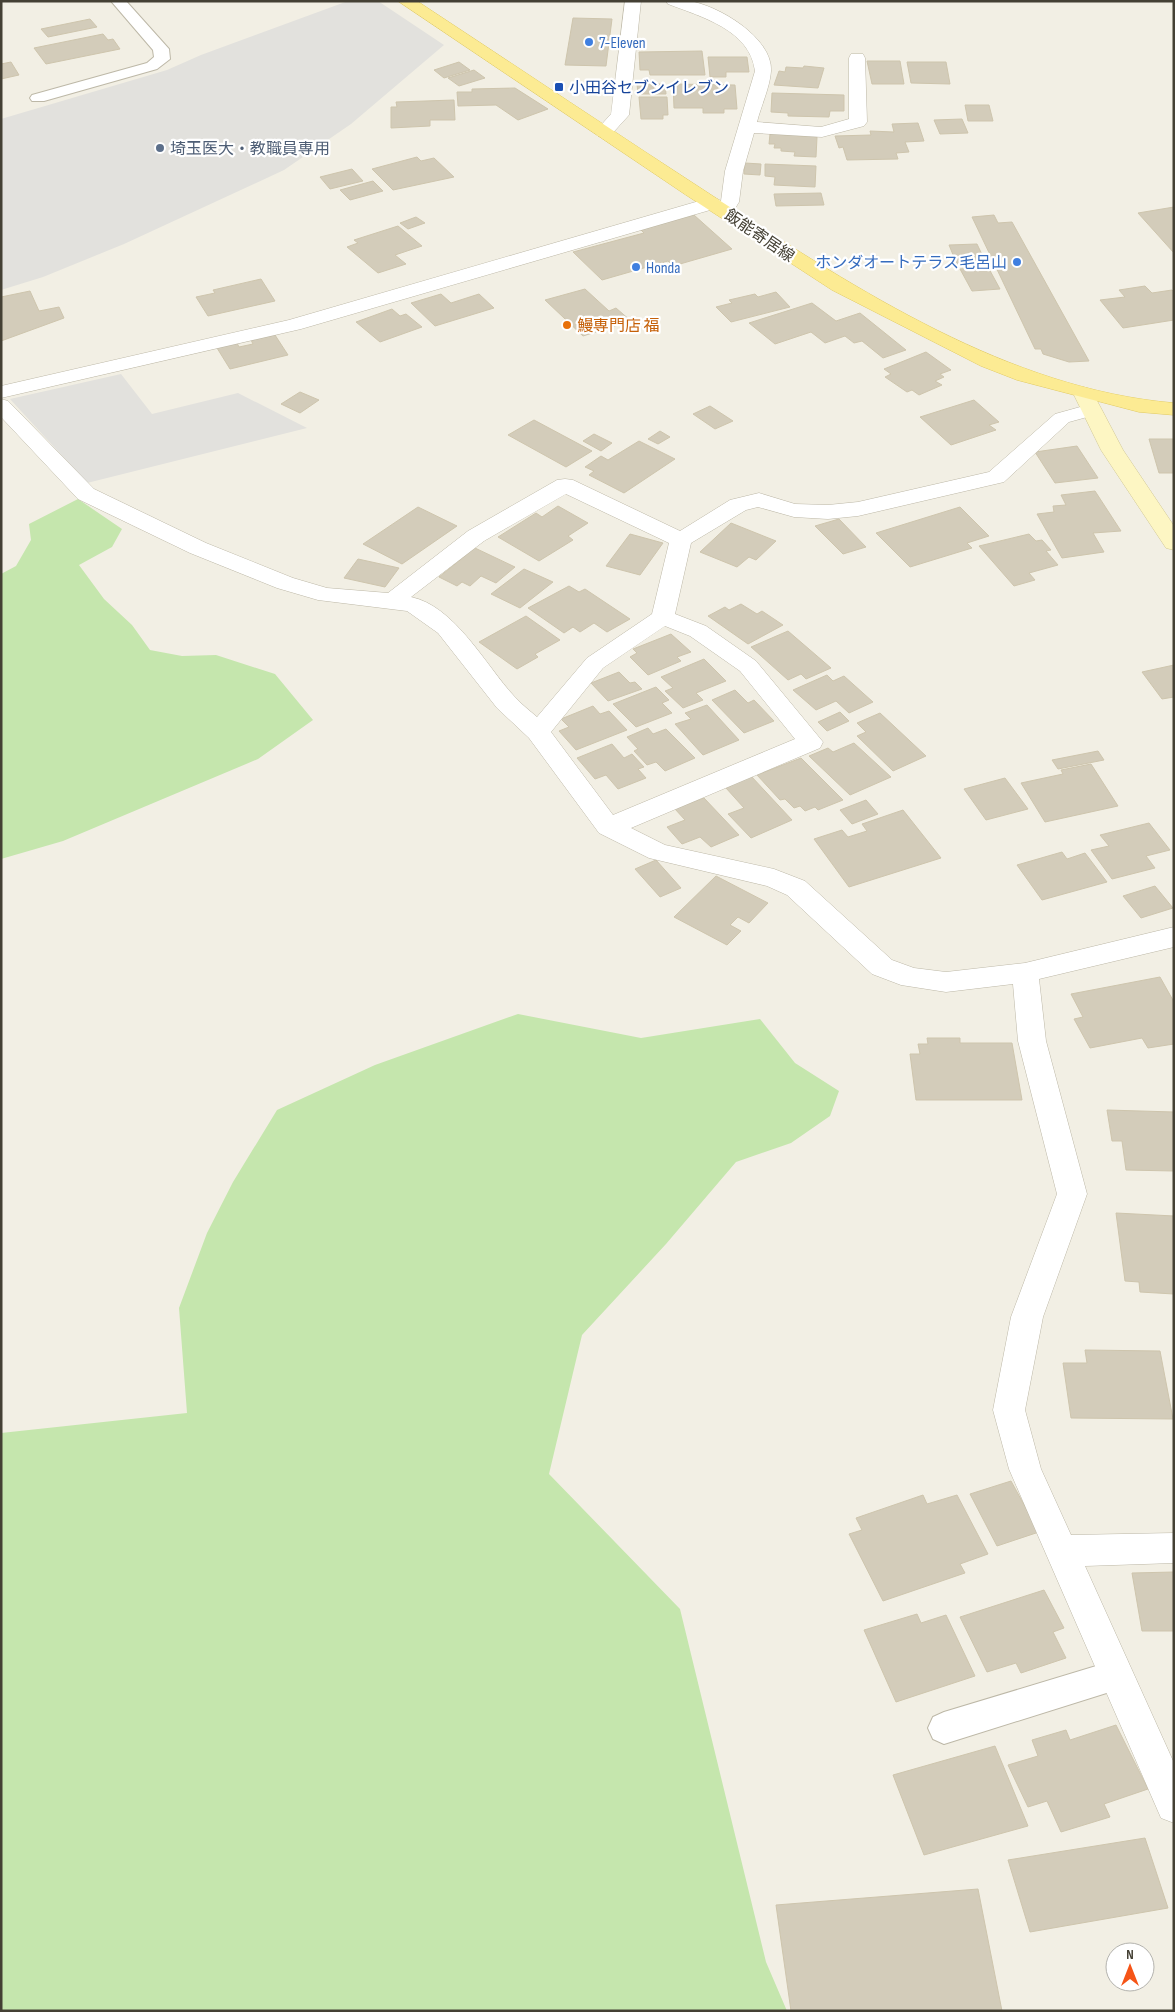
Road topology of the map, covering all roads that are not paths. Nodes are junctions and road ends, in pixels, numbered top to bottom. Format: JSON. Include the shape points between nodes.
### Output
{"nodes":[{"id":1,"x":118,"y":1,"type":"edge"},
{"id":2,"x":406,"y":1,"type":"edge"},
{"id":3,"x":633,"y":1,"type":"edge"},
{"id":4,"x":674,"y":1,"type":"edge"},
{"id":5,"x":857,"y":58,"type":"dead end"},
{"id":6,"x":38,"y":98,"type":"dead end"},
{"id":7,"x":748,"y":127,"type":"junction"},
{"id":8,"x":604,"y":132,"type":"junction"},
{"id":9,"x":718,"y":207,"type":"junction"},
{"id":10,"x":1,"y":392,"type":"edge"},
{"id":11,"x":1087,"y":401,"type":"junction"},
{"id":12,"x":1,"y":405,"type":"edge"},
{"id":13,"x":1174,"y":409,"type":"edge"},
{"id":14,"x":681,"y":540,"type":"junction"},
{"id":15,"x":1174,"y":543,"type":"edge"},
{"id":16,"x":392,"y":602,"type":"junction"},
{"id":17,"x":663,"y":617,"type":"junction"},
{"id":18,"x":538,"y":732,"type":"junction"},
{"id":19,"x":608,"y":827,"type":"junction"},
{"id":20,"x":1172,"y":942,"type":"edge"},
{"id":21,"x":1025,"y":973,"type":"junction"},
{"id":22,"x":1174,"y":1548,"type":"edge"},
{"id":23,"x":1061,"y":1551,"type":"junction"},
{"id":24,"x":1116,"y":1675,"type":"junction"},
{"id":25,"x":944,"y":1728,"type":"dead end"},
{"id":26,"x":1174,"y":1805,"type":"edge"}],
"edges":[{"from":1,"to":6,"type":"lane","via":[[161,49],[162,59],[152,66]]},
{"from":2,"to":8,"type":"main road","name":"飯能寄居線"},
{"from":3,"to":8,"type":"street","via":[[620,115]]},
{"from":4,"to":7,"type":"street","via":[[747,35],[760,50],[764,71]]},
{"from":5,"to":7,"type":"street","via":[[858,122],[822,132]]},
{"from":7,"to":9,"type":"street","via":[[734,172],[730,202]]},
{"from":8,"to":9,"type":"main road","name":"飯能寄居線"},
{"from":9,"to":10,"type":"street","via":[[294,325]]},
{"from":9,"to":11,"type":"main road","name":"飯能寄居線","via":[[838,286],[988,362]]},
{"from":11,"to":13,"type":"main road","name":"飯能寄居線"},
{"from":11,"to":14,"type":"street","via":[[1062,418],[996,477],[858,509],[828,512],[794,510],[759,500],[738,506]]},
{"from":11,"to":15,"type":"main road","via":[[1112,450]]},
{"from":12,"to":16,"type":"street","via":[[86,494],[198,548],[285,583],[326,596]]},
{"from":14,"to":16,"type":"street","via":[[565,485],[476,536]]},
{"from":14,"to":17,"type":"street"},
{"from":16,"to":18,"type":"street","via":[[414,605],[446,628],[506,702]]},
{"from":17,"to":18,"type":"street","via":[[595,662]]},
{"from":17,"to":19,"type":"street","via":[[698,631],[748,666],[810,742]]},
{"from":18,"to":19,"type":"street"},
{"from":19,"to":21,"type":"street","via":[[658,852],[774,878],[796,888],[882,967],[911,978],[946,982]]},
{"from":20,"to":21,"type":"street"},
{"from":21,"to":23,"type":"street","via":[[1032,1041],[1072,1194],[1027,1317],[1009,1410],[1025,1470]]},
{"from":22,"to":23,"type":"street"},
{"from":23,"to":24,"type":"street"},
{"from":24,"to":25,"type":"lane"},
{"from":24,"to":26,"type":"street"}]}
